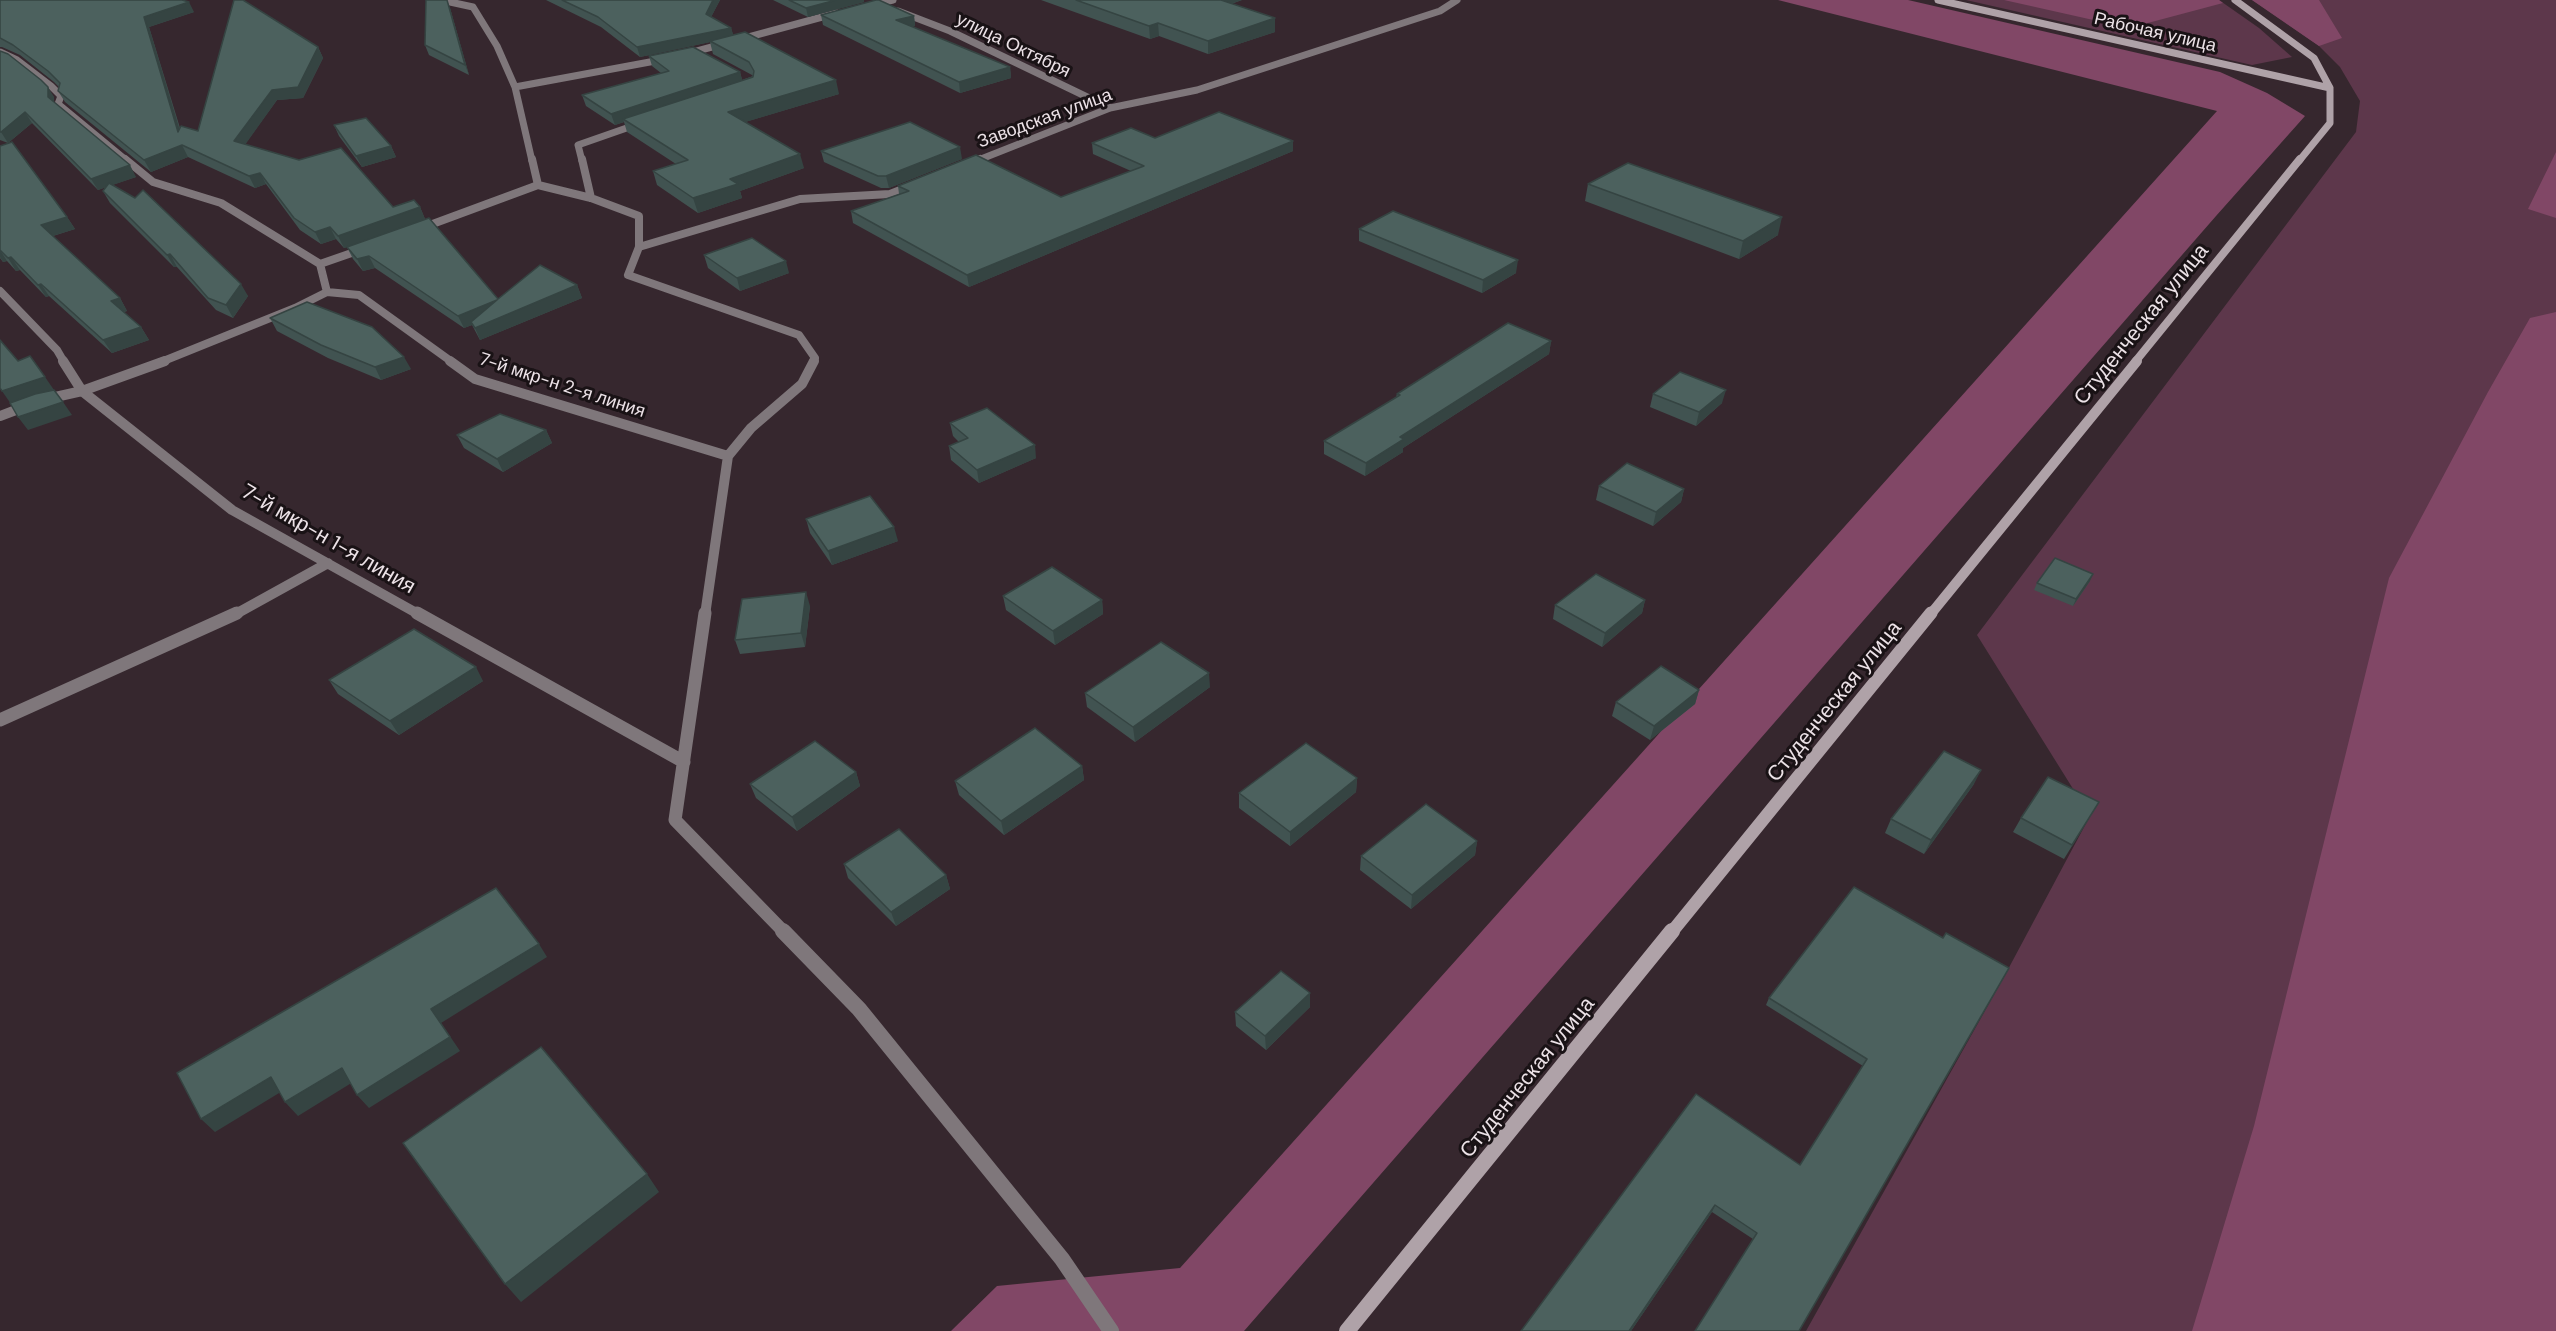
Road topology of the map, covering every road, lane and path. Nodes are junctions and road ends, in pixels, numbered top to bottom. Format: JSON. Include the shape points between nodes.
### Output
{"nodes":[{"id":1,"x":441,"y":0,"type":"edge"},
{"id":2,"x":869,"y":0,"type":"edge"},
{"id":3,"x":893,"y":0,"type":"edge"},
{"id":4,"x":1457,"y":0,"type":"edge"},
{"id":5,"x":1938,"y":0,"type":"edge"},
{"id":6,"x":2235,"y":0,"type":"edge"},
{"id":7,"x":879,"y":3,"type":"junction"},
{"id":8,"x":859,"y":8,"type":"edge"},
{"id":9,"x":850,"y":10,"type":"edge"},
{"id":10,"x":0,"y":52,"type":"edge"},
{"id":11,"x":697,"y":52,"type":"junction"},
{"id":12,"x":707,"y":58,"type":"edge"},
{"id":13,"x":515,"y":87,"type":"junction"},
{"id":14,"x":2330,"y":88,"type":"junction"},
{"id":15,"x":1110,"y":108,"type":"junction"},
{"id":16,"x":654,"y":119,"type":"edge"},
{"id":17,"x":956,"y":169,"type":"edge"},
{"id":18,"x":923,"y":182,"type":"edge"},
{"id":19,"x":538,"y":185,"type":"junction"},
{"id":20,"x":591,"y":198,"type":"junction"},
{"id":21,"x":407,"y":233,"type":"edge"},
{"id":22,"x":375,"y":245,"type":"edge"},
{"id":23,"x":639,"y":247,"type":"junction"},
{"id":24,"x":320,"y":264,"type":"junction"},
{"id":25,"x":0,"y":291,"type":"edge"},
{"id":26,"x":327,"y":292,"type":"junction"},
{"id":27,"x":82,"y":391,"type":"junction"},
{"id":28,"x":0,"y":416,"type":"edge"},
{"id":29,"x":728,"y":456,"type":"junction"},
{"id":30,"x":328,"y":563,"type":"junction"},
{"id":31,"x":0,"y":720,"type":"edge"},
{"id":32,"x":684,"y":762,"type":"junction"},
{"id":33,"x":1111,"y":1331,"type":"edge"},
{"id":34,"x":1347,"y":1331,"type":"edge"}],
"edges":[{"from":1,"to":13,"type":"street","via":[[473,7],[497,46]]},
{"from":2,"to":7,"type":"street","name":"улица Октября"},
{"from":3,"to":7,"type":"street"},
{"from":4,"to":15,"type":"street","name":"Заводская улица","via":[[1440,11],[1197,90]]},
{"from":5,"to":14,"type":"main road","name":"Рабочая улица"},
{"from":6,"to":14,"type":"main road","via":[[2314,58]]},
{"from":7,"to":8,"type":"street"},
{"from":7,"to":15,"type":"street","name":"улица Октября","via":[[950,31]]},
{"from":9,"to":11,"type":"street"},
{"from":10,"to":24,"type":"street","via":[[51,86],[61,96],[58,104],[153,182],[221,203]]},
{"from":11,"to":12,"type":"street"},
{"from":11,"to":13,"type":"street"},
{"from":13,"to":19,"type":"street"},
{"from":14,"to":34,"type":"main road","name":"Студенческая улица","via":[[2330,123],[2310,149]]},
{"from":15,"to":17,"type":"street","name":"Заводская улица"},
{"from":16,"to":20,"type":"street","via":[[578,145]]},
{"from":18,"to":23,"type":"street","via":[[890,194],[800,198]]},
{"from":19,"to":20,"type":"street"},
{"from":19,"to":21,"type":"street"},
{"from":20,"to":23,"type":"street","via":[[639,216]]},
{"from":22,"to":24,"type":"street"},
{"from":23,"to":29,"type":"street","via":[[628,275],[799,335],[815,357],[802,384],[751,428]]},
{"from":24,"to":26,"type":"street"},
{"from":25,"to":27,"type":"street","name":"7-й мкр-н 1-я линия","via":[[57,350]]},
{"from":26,"to":27,"type":"street"},
{"from":26,"to":29,"type":"street","name":"7-й мкр-н 2-я линия","via":[[359,294],[475,379]]},
{"from":27,"to":28,"type":"street","via":[[42,400]]},
{"from":27,"to":30,"type":"street","name":"7-й мкр-н 1-я линия","via":[[232,510]]},
{"from":29,"to":32,"type":"street"},
{"from":30,"to":31,"type":"street","via":[[240,612]]},
{"from":30,"to":32,"type":"street","name":"7-й мкр-н 1-я линия"},
{"from":32,"to":33,"type":"street","via":[[675,820],[859,1009],[1062,1259]]}]}
